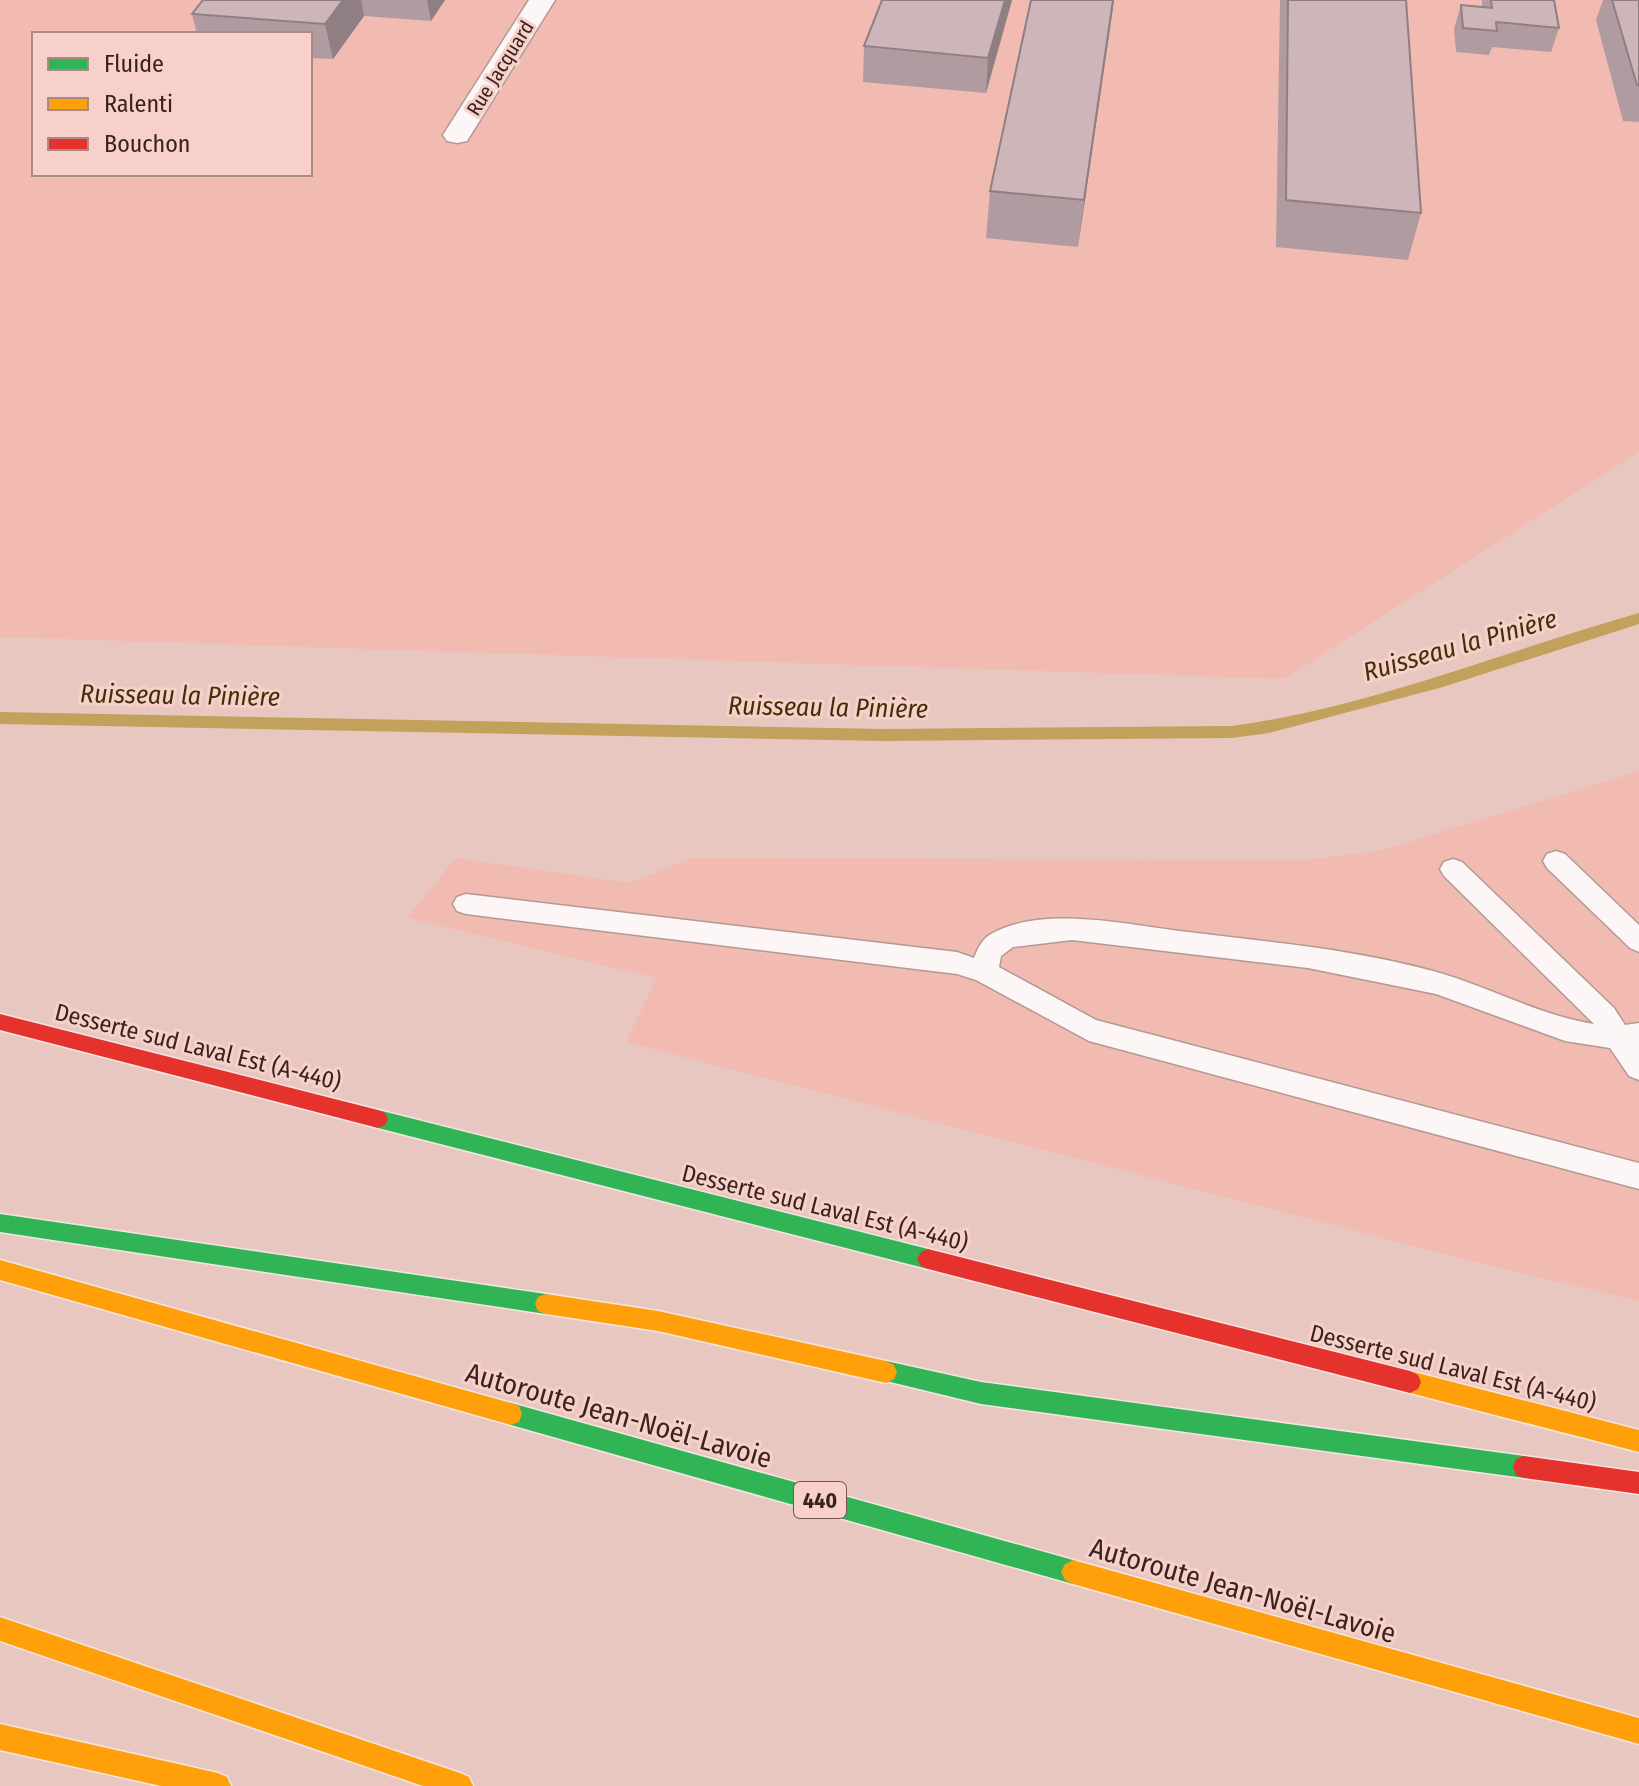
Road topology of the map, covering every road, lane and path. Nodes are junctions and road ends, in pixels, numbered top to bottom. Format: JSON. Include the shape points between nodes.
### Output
{"nodes":[{"id":1,"x":542,"y":0,"type":"edge"},
{"id":2,"x":457,"y":135,"type":"dead end"},
{"id":3,"x":1556,"y":861,"type":"dead end"},
{"id":4,"x":1453,"y":869,"type":"dead end"},
{"id":5,"x":466,"y":904,"type":"dead end"},
{"id":6,"x":1639,"y":941,"type":"edge"},
{"id":7,"x":985,"y":972,"type":"junction"},
{"id":8,"x":0,"y":1022,"type":"edge"},
{"id":9,"x":1630,"y":1036,"type":"edge"},
{"id":10,"x":1639,"y":1068,"type":"edge"},
{"id":11,"x":1639,"y":1176,"type":"edge"},
{"id":12,"x":0,"y":1223,"type":"edge"},
{"id":13,"x":0,"y":1270,"type":"edge"},
{"id":14,"x":1639,"y":1441,"type":"edge"},
{"id":15,"x":1639,"y":1483,"type":"edge"},
{"id":16,"x":0,"y":1629,"type":"edge"},
{"id":17,"x":1639,"y":1731,"type":"edge"},
{"id":18,"x":0,"y":1737,"type":"edge"},
{"id":19,"x":218,"y":1786,"type":"edge"},
{"id":20,"x":460,"y":1786,"type":"edge"}],
"edges":[{"from":1,"to":2,"type":"street","name":"Rue Jacquard"},
{"from":3,"to":6,"type":"lane"},
{"from":4,"to":9,"type":"lane"},
{"from":5,"to":7,"type":"lane","via":[[957,963]]},
{"from":7,"to":9,"type":"lane","via":[[991,946],[1007,937],[1072,931],[1129,936],[1343,961],[1438,983],[1564,1028]]},
{"from":7,"to":11,"type":"lane","via":[[1089,1030]]},
{"from":8,"to":14,"type":"highway","name":"Desserte sud Laval Est (A-440)"},
{"from":9,"to":10,"type":"lane"},
{"from":12,"to":15,"type":"highway","via":[[658,1321],[981,1393]]},
{"from":13,"to":17,"type":"highway","name":"Autoroute Jean-Noël-Lavoie","number":"440"},
{"from":16,"to":20,"type":"highway"},
{"from":18,"to":19,"type":"highway"}]}
